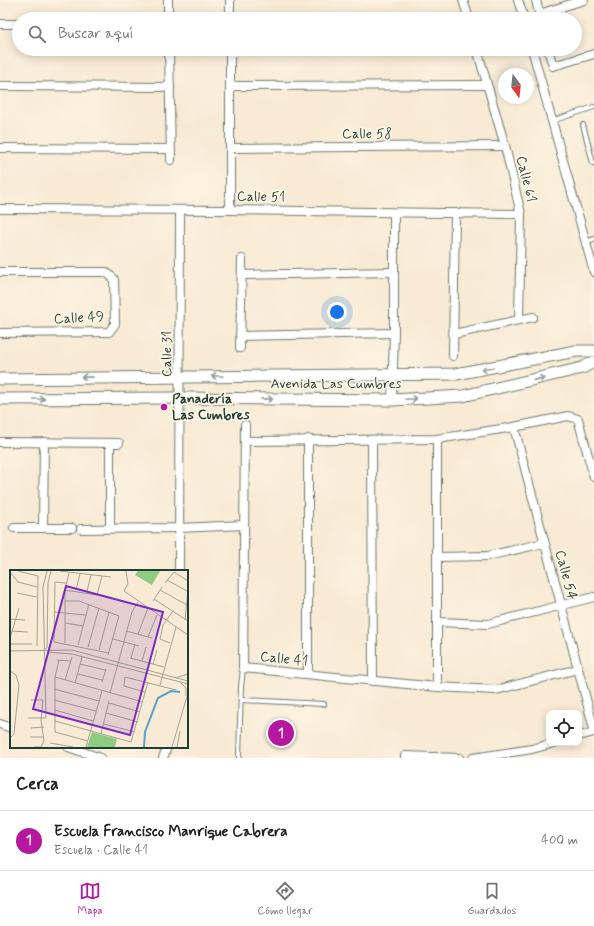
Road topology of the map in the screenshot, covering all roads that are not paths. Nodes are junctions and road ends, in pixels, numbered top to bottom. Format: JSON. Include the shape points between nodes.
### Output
{"nodes":[{"id":1,"x":168,"y":0,"type":"edge"},
{"id":2,"x":230,"y":0,"type":"edge"},
{"id":3,"x":463,"y":0,"type":"edge"},
{"id":4,"x":518,"y":0,"type":"edge"},
{"id":5,"x":536,"y":0,"type":"edge"},
{"id":6,"x":584,"y":0,"type":"edge"},
{"id":7,"x":168,"y":12,"type":"edge"},
{"id":8,"x":230,"y":12,"type":"edge"},
{"id":9,"x":467,"y":12,"type":"edge"},
{"id":10,"x":522,"y":12,"type":"edge"},
{"id":11,"x":539,"y":12,"type":"edge"},
{"id":12,"x":551,"y":12,"type":"edge"},
{"id":13,"x":0,"y":24,"type":"edge"},
{"id":14,"x":12,"y":24,"type":"edge"},
{"id":15,"x":594,"y":54,"type":"edge"},
{"id":16,"x":169,"y":56,"type":"edge"},
{"id":17,"x":230,"y":56,"type":"edge"},
{"id":18,"x":479,"y":56,"type":"edge"},
{"id":19,"x":534,"y":56,"type":"edge"},
{"id":20,"x":550,"y":56,"type":"edge"},
{"id":21,"x":487,"y":85,"type":"junction"},
{"id":22,"x":0,"y":86,"type":"edge"},
{"id":23,"x":230,"y":86,"type":"junction"},
{"id":24,"x":170,"y":87,"type":"junction"},
{"id":25,"x":594,"y":107,"type":"edge"},
{"id":26,"x":552,"y":121,"type":"junction"},
{"id":27,"x":583,"y":125,"type":"dead end"},
{"id":28,"x":505,"y":146,"type":"junction"},
{"id":29,"x":0,"y":148,"type":"edge"},
{"id":30,"x":230,"y":148,"type":"junction"},
{"id":31,"x":170,"y":149,"type":"junction"},
{"id":32,"x":171,"y":160,"type":"dead end"},
{"id":33,"x":593,"y":163,"type":"dead end"},
{"id":34,"x":0,"y":209,"type":"edge"},
{"id":35,"x":180,"y":210,"type":"junction"},
{"id":36,"x":230,"y":210,"type":"junction"},
{"id":37,"x":394,"y":213,"type":"junction"},
{"id":38,"x":455,"y":213,"type":"junction"},
{"id":39,"x":521,"y":214,"type":"junction"},
{"id":40,"x":590,"y":241,"type":"edge"},
{"id":41,"x":242,"y":260,"type":"dead end"},
{"id":42,"x":0,"y":272,"type":"edge"},
{"id":43,"x":394,"y":272,"type":"junction"},
{"id":44,"x":594,"y":272,"type":"edge"},
{"id":45,"x":242,"y":275,"type":"junction"},
{"id":46,"x":533,"y":317,"type":"dead end"},
{"id":47,"x":519,"y":320,"type":"junction"},
{"id":48,"x":0,"y":333,"type":"edge"},
{"id":49,"x":394,"y":333,"type":"junction"},
{"id":50,"x":454,"y":334,"type":"junction"},
{"id":51,"x":241,"y":336,"type":"junction"},
{"id":52,"x":240,"y":348,"type":"dead end"},
{"id":53,"x":594,"y":351,"type":"edge"},
{"id":54,"x":453,"y":356,"type":"dead end"},
{"id":55,"x":594,"y":362,"type":"edge"},
{"id":56,"x":393,"y":375,"type":"junction"},
{"id":57,"x":180,"y":376,"type":"junction"},
{"id":58,"x":0,"y":379,"type":"edge"},
{"id":59,"x":180,"y":398,"type":"junction"},
{"id":60,"x":0,"y":399,"type":"edge"},
{"id":61,"x":392,"y":400,"type":"junction"},
{"id":62,"x":245,"y":425,"type":"dead end"},
{"id":63,"x":514,"y":427,"type":"junction"},
{"id":64,"x":308,"y":439,"type":"junction"},
{"id":65,"x":437,"y":439,"type":"junction"},
{"id":66,"x":372,"y":440,"type":"junction"},
{"id":67,"x":246,"y":441,"type":"junction"},
{"id":68,"x":0,"y":442,"type":"edge"},
{"id":69,"x":44,"y":442,"type":"junction"},
{"id":70,"x":594,"y":477,"type":"edge"},
{"id":71,"x":244,"y":525,"type":"junction"},
{"id":72,"x":14,"y":528,"type":"dead end"},
{"id":73,"x":43,"y":528,"type":"junction"},
{"id":74,"x":72,"y":528,"type":"dead end"},
{"id":75,"x":110,"y":528,"type":"junction"},
{"id":76,"x":179,"y":528,"type":"junction"},
{"id":77,"x":81,"y":529,"type":"dead end"},
{"id":78,"x":544,"y":542,"type":"junction"},
{"id":79,"x":437,"y":557,"type":"junction"},
{"id":80,"x":179,"y":570,"type":"edge"},
{"id":81,"x":594,"y":597,"type":"edge"},
{"id":82,"x":561,"y":606,"type":"junction"},
{"id":83,"x":437,"y":622,"type":"junction"},
{"id":84,"x":243,"y":668,"type":"junction"},
{"id":85,"x":578,"y":669,"type":"junction"},
{"id":86,"x":308,"y":674,"type":"junction"},
{"id":87,"x":372,"y":681,"type":"junction"},
{"id":88,"x":437,"y":687,"type":"junction"},
{"id":89,"x":242,"y":700,"type":"junction"},
{"id":90,"x":324,"y":704,"type":"dead end"},
{"id":91,"x":0,"y":724,"type":"edge"},
{"id":92,"x":10,"y":728,"type":"edge"},
{"id":93,"x":594,"y":729,"type":"edge"},
{"id":94,"x":594,"y":732,"type":"edge"},
{"id":95,"x":582,"y":735,"type":"edge"},
{"id":96,"x":546,"y":745,"type":"edge"},
{"id":97,"x":74,"y":748,"type":"edge"},
{"id":98,"x":167,"y":748,"type":"edge"},
{"id":99,"x":532,"y":749,"type":"junction"},
{"id":100,"x":93,"y":751,"type":"edge"},
{"id":101,"x":405,"y":757,"type":"edge"},
{"id":102,"x":101,"y":758,"type":"edge"},
{"id":103,"x":163,"y":758,"type":"edge"},
{"id":104,"x":239,"y":758,"type":"edge"},
{"id":105,"x":459,"y":758,"type":"edge"},
{"id":106,"x":473,"y":758,"type":"edge"},
{"id":107,"x":533,"y":758,"type":"edge"}],
"edges":[{"from":1,"to":7,"type":"street"},
{"from":2,"to":8,"type":"street"},
{"from":3,"to":9,"type":"street"},
{"from":4,"to":10,"type":"street"},
{"from":5,"to":11,"type":"street"},
{"from":6,"to":12,"type":"street"},
{"from":13,"to":14,"type":"street"},
{"from":15,"to":20,"type":"street","via":[[553,66]]},
{"from":16,"to":24,"type":"street"},
{"from":17,"to":23,"type":"street"},
{"from":18,"to":21,"type":"street","name":"Calle 61"},
{"from":19,"to":26,"type":"street"},
{"from":21,"to":23,"type":"street"},
{"from":21,"to":28,"type":"street","name":"Calle 61"},
{"from":22,"to":24,"type":"street"},
{"from":23,"to":30,"type":"street"},
{"from":24,"to":31,"type":"street"},
{"from":25,"to":26,"type":"lane"},
{"from":26,"to":40,"type":"street"},
{"from":27,"to":33,"type":"lane"},
{"from":28,"to":30,"type":"street","name":"Calle 58"},
{"from":28,"to":39,"type":"street","name":"Calle 61"},
{"from":29,"to":31,"type":"street"},
{"from":30,"to":36,"type":"street"},
{"from":31,"to":32,"type":"street"},
{"from":34,"to":35,"type":"street","name":"Calle 51"},
{"from":35,"to":36,"type":"street","name":"Calle 51"},
{"from":35,"to":57,"type":"street","name":"Calle 31"},
{"from":36,"to":37,"type":"street","name":"Calle 51"},
{"from":37,"to":38,"type":"street","name":"Calle 51"},
{"from":37,"to":43,"type":"street"},
{"from":38,"to":39,"type":"street","name":"Calle 51"},
{"from":38,"to":50,"type":"street"},
{"from":39,"to":47,"type":"street","name":"Calle 61"},
{"from":40,"to":44,"type":"street"},
{"from":41,"to":45,"type":"street"},
{"from":42,"to":48,"type":"street","name":"Calle 49","via":[[106,272],[114,279],[115,324],[109,332]]},
{"from":43,"to":45,"type":"street"},
{"from":43,"to":49,"type":"street"},
{"from":45,"to":51,"type":"street"},
{"from":46,"to":47,"type":"street"},
{"from":47,"to":50,"type":"street"},
{"from":49,"to":51,"type":"street"},
{"from":49,"to":56,"type":"street"},
{"from":50,"to":54,"type":"street"},
{"from":51,"to":52,"type":"street"},
{"from":53,"to":56,"type":"street","name":"Avenida Las Cumbres","one_way":true,"via":[[576,351],[456,374]]},
{"from":61,"to":55,"type":"street","name":"Avenida Las Cumbres","one_way":true,"via":[[463,396],[582,368]]},
{"from":56,"to":57,"type":"street","name":"Avenida Las Cumbres","one_way":true},
{"from":56,"to":61,"type":"street"},
{"from":57,"to":58,"type":"street","name":"Avenida Las Cumbres","one_way":true},
{"from":57,"to":59,"type":"street","name":"Calle 31"},
{"from":60,"to":59,"type":"street","name":"Avenida Las Cumbres","one_way":true},
{"from":59,"to":61,"type":"street","name":"Avenida Las Cumbres","one_way":true},
{"from":59,"to":76,"type":"street","name":"Calle 31"},
{"from":62,"to":67,"type":"street","name":"Calle 41"},
{"from":63,"to":65,"type":"street"},
{"from":63,"to":70,"type":"street","via":[[568,416],[578,419]]},
{"from":63,"to":78,"type":"street","name":"Calle 54"},
{"from":64,"to":66,"type":"street"},
{"from":64,"to":67,"type":"street"},
{"from":64,"to":86,"type":"street"},
{"from":65,"to":66,"type":"street"},
{"from":65,"to":79,"type":"street"},
{"from":66,"to":87,"type":"street"},
{"from":67,"to":71,"type":"street","name":"Calle 41"},
{"from":68,"to":69,"type":"street"},
{"from":69,"to":73,"type":"street"},
{"from":69,"to":75,"type":"street","via":[[114,443]]},
{"from":71,"to":76,"type":"street"},
{"from":71,"to":84,"type":"street","name":"Calle 41"},
{"from":72,"to":73,"type":"street"},
{"from":73,"to":74,"type":"street"},
{"from":75,"to":76,"type":"street"},
{"from":75,"to":77,"type":"street"},
{"from":76,"to":80,"type":"street","name":"Calle 31"},
{"from":78,"to":79,"type":"street","via":[[488,556]]},
{"from":78,"to":82,"type":"street","name":"Calle 54"},
{"from":79,"to":83,"type":"street"},
{"from":81,"to":82,"type":"street"},
{"from":82,"to":83,"type":"street","via":[[488,624]]},
{"from":82,"to":85,"type":"street","name":"Calle 54"},
{"from":83,"to":88,"type":"street"},
{"from":84,"to":86,"type":"street","name":"Calle 41"},
{"from":84,"to":89,"type":"lane"},
{"from":85,"to":88,"type":"street","name":"Calle 41","via":[[496,690]]},
{"from":85,"to":93,"type":"street","name":"Calle 54"},
{"from":86,"to":87,"type":"street","name":"Calle 41"},
{"from":87,"to":88,"type":"street","name":"Calle 41"},
{"from":89,"to":90,"type":"lane"},
{"from":89,"to":104,"type":"lane"},
{"from":91,"to":92,"type":"street"},
{"from":94,"to":95,"type":"street"},
{"from":96,"to":99,"type":"street"},
{"from":97,"to":100,"type":"street"},
{"from":98,"to":103,"type":"street"},
{"from":99,"to":106,"type":"street"},
{"from":99,"to":107,"type":"street"},
{"from":100,"to":102,"type":"street"},
{"from":101,"to":105,"type":"street"}]}
